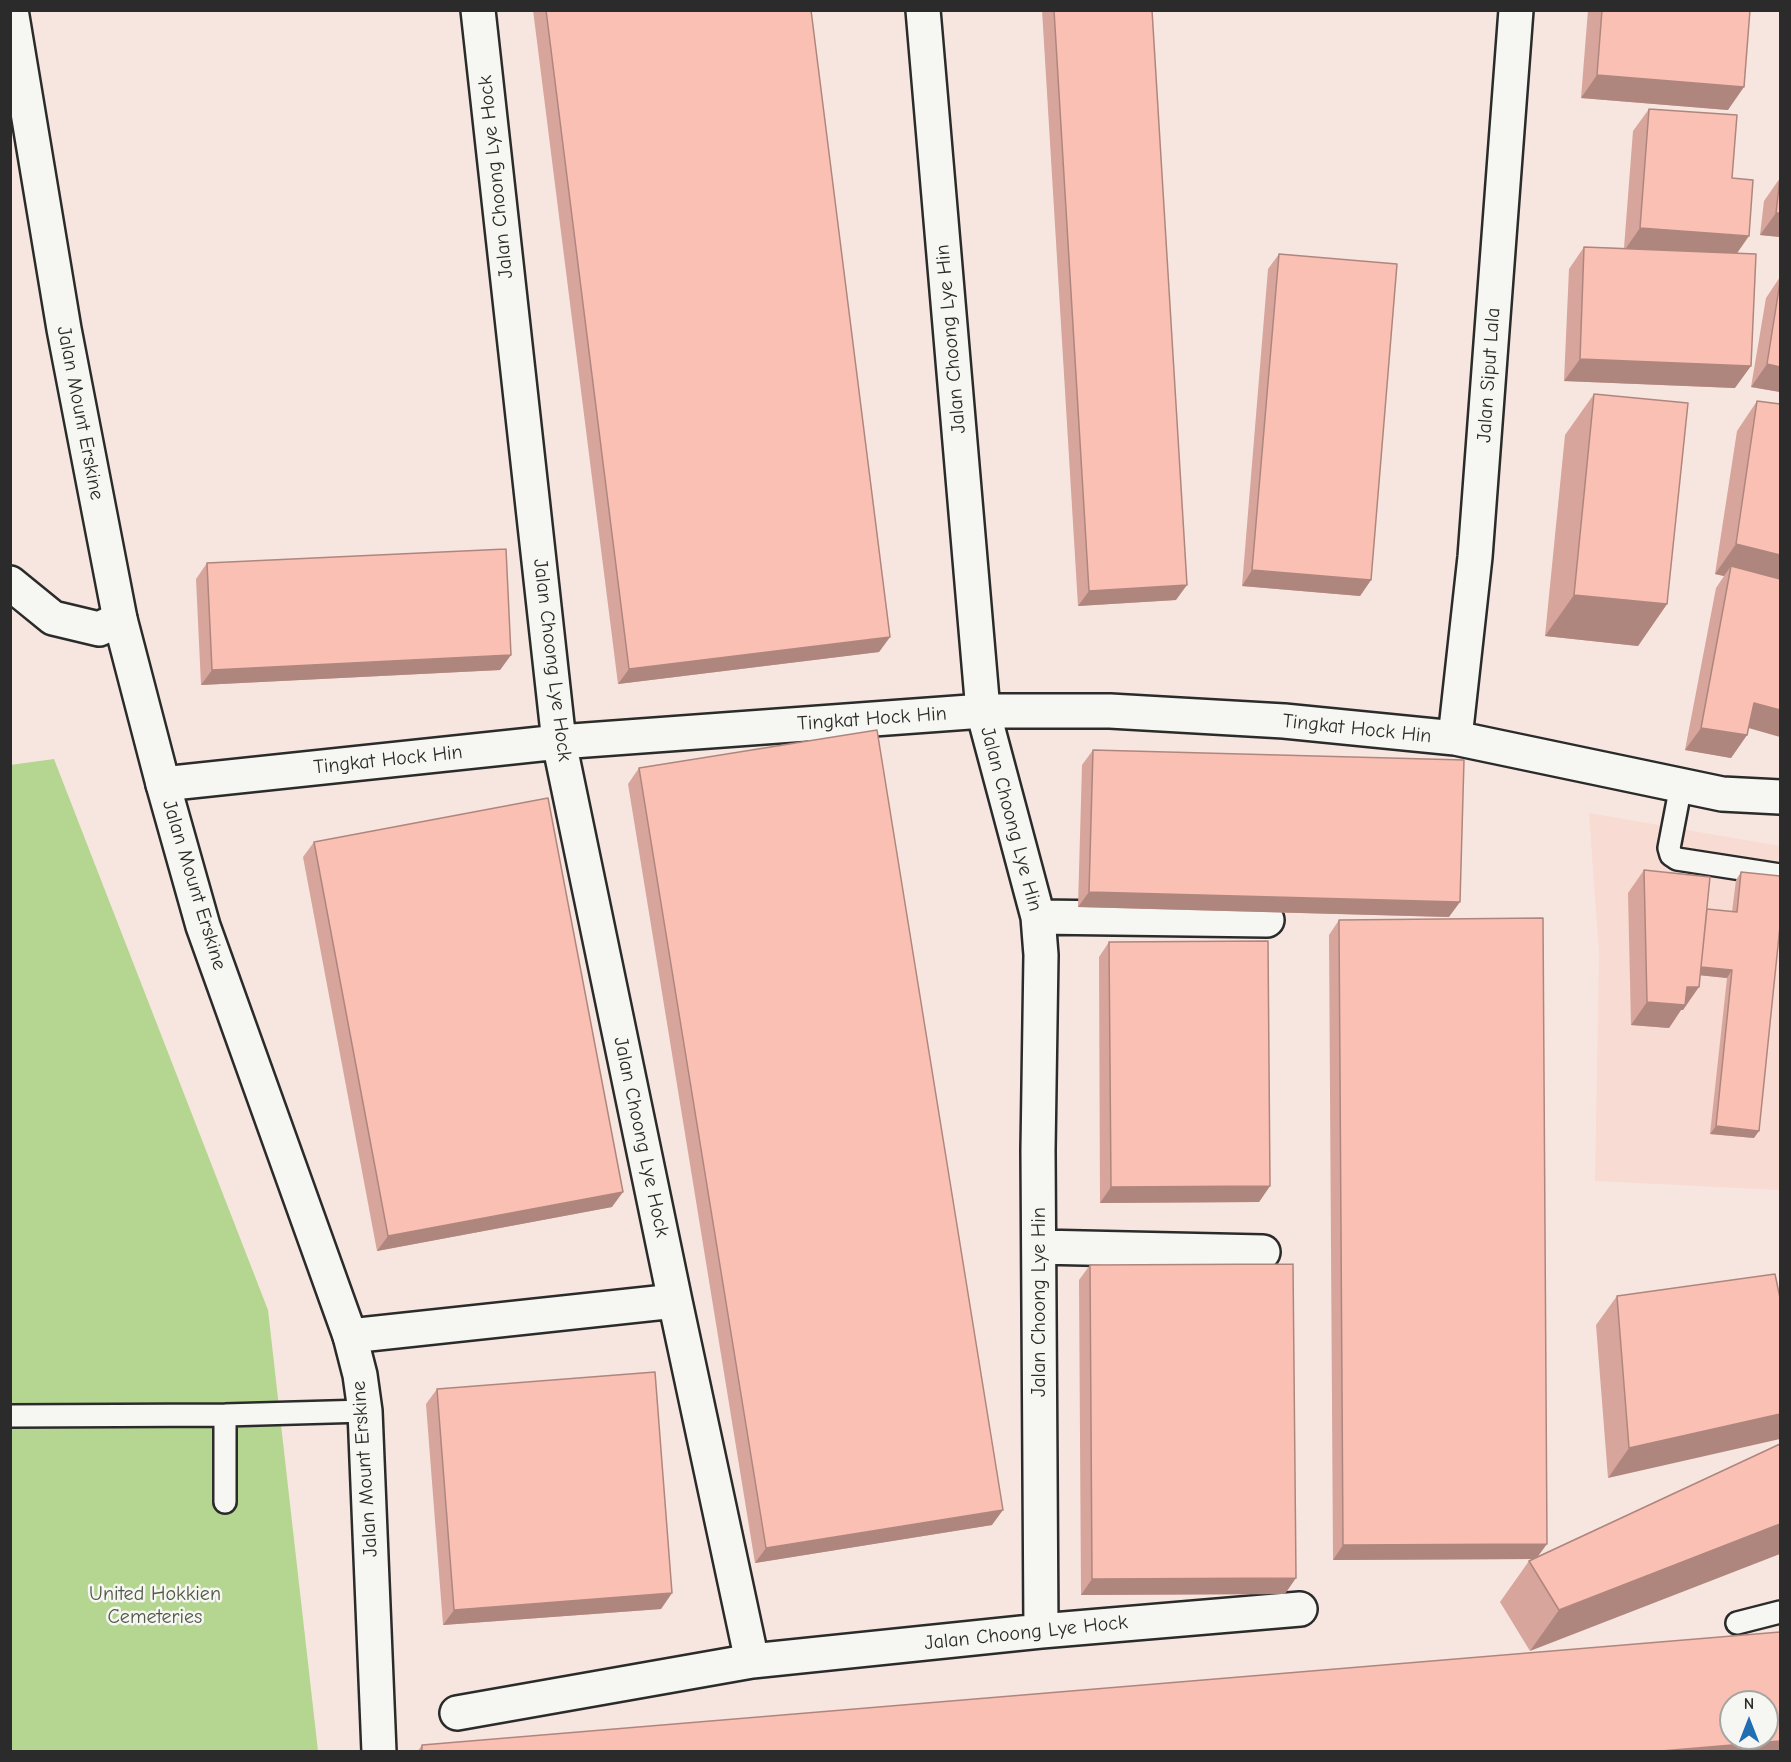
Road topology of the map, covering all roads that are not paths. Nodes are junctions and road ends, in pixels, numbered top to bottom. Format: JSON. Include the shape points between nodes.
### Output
{"nodes":[{"id":1,"x":11,"y":10,"type":"edge"},
{"id":2,"x":478,"y":10,"type":"edge"},
{"id":3,"x":923,"y":10,"type":"edge"},
{"id":4,"x":1516,"y":10,"type":"edge"},
{"id":5,"x":10,"y":583,"type":"edge"},
{"id":6,"x":120,"y":619,"type":"junction"},
{"id":7,"x":982,"y":711,"type":"junction"},
{"id":8,"x":1455,"y":738,"type":"junction"},
{"id":9,"x":559,"y":742,"type":"junction"},
{"id":10,"x":163,"y":784,"type":"junction"},
{"id":11,"x":1681,"y":785,"type":"junction"},
{"id":12,"x":1722,"y":794,"type":"junction"},
{"id":13,"x":1780,"y":797,"type":"edge"},
{"id":14,"x":1780,"y":819,"type":"edge"},
{"id":15,"x":1780,"y":875,"type":"edge"},
{"id":16,"x":1038,"y":917,"type":"junction"},
{"id":17,"x":1267,"y":920,"type":"dead end"},
{"id":18,"x":1039,"y":1247,"type":"junction"},
{"id":19,"x":1263,"y":1252,"type":"dead end"},
{"id":20,"x":675,"y":1301,"type":"junction"},
{"id":21,"x":350,"y":1336,"type":"junction"},
{"id":22,"x":365,"y":1411,"type":"junction"},
{"id":23,"x":225,"y":1415,"type":"junction"},
{"id":24,"x":10,"y":1416,"type":"edge"},
{"id":25,"x":225,"y":1502,"type":"dead end"},
{"id":26,"x":1300,"y":1609,"type":"dead end"},
{"id":27,"x":1780,"y":1612,"type":"edge"},
{"id":28,"x":1737,"y":1623,"type":"dead end"},
{"id":29,"x":1041,"y":1631,"type":"junction"},
{"id":30,"x":752,"y":1661,"type":"junction"},
{"id":31,"x":457,"y":1713,"type":"dead end"},
{"id":32,"x":379,"y":1752,"type":"edge"}],
"edges":[{"from":1,"to":6,"type":"street","name":"Jalan Mount Erskine","via":[[64,329]]},
{"from":2,"to":9,"type":"street","name":"Jalan Choong Lye Hock"},
{"from":3,"to":7,"type":"street","name":"Jalan Choong Lye Hin"},
{"from":4,"to":8,"type":"street","name":"Jalan Siput Lala","via":[[1475,557]]},
{"from":5,"to":6,"type":"street","via":[[53,618],[99,629]]},
{"from":6,"to":10,"type":"street","name":"Jalan Mount Erskine"},
{"from":7,"to":8,"type":"street","name":"Tingkat Hock Hin","via":[[1110,711]]},
{"from":7,"to":9,"type":"street","name":"Tingkat Hock Hin"},
{"from":7,"to":16,"type":"street","name":"Jalan Choong Lye Hin"},
{"from":8,"to":11,"type":"street","name":"Tingkat Hock Hin"},
{"from":9,"to":10,"type":"street","name":"Tingkat Hock Hin"},
{"from":9,"to":20,"type":"street","name":"Jalan Choong Lye Hock"},
{"from":10,"to":21,"type":"street","name":"Jalan Mount Erskine","via":[[203,926]]},
{"from":11,"to":12,"type":"street","name":"Tingkat Hock Hin"},
{"from":11,"to":15,"type":"lane","via":[[1671,855]]},
{"from":12,"to":13,"type":"street","name":"Tingkat Hock Hin"},
{"from":12,"to":14,"type":"street","name":"Tingkat Hock Hin"},
{"from":16,"to":17,"type":"street"},
{"from":16,"to":18,"type":"street","name":"Jalan Choong Lye Hin"},
{"from":18,"to":19,"type":"street"},
{"from":18,"to":29,"type":"street","name":"Jalan Choong Lye Hin"},
{"from":20,"to":21,"type":"street"},
{"from":20,"to":30,"type":"street","name":"Jalan Choong Lye Hock"},
{"from":21,"to":22,"type":"street","name":"Jalan Mount Erskine"},
{"from":22,"to":23,"type":"lane"},
{"from":22,"to":32,"type":"street","name":"Jalan Mount Erskine"},
{"from":23,"to":24,"type":"lane"},
{"from":23,"to":25,"type":"lane"},
{"from":26,"to":29,"type":"street","name":"Jalan Choong Lye Hock"},
{"from":27,"to":28,"type":"lane"},
{"from":29,"to":30,"type":"street","name":"Jalan Choong Lye Hock"},
{"from":30,"to":31,"type":"street","name":"Jalan Choong Lye Hock"}]}
